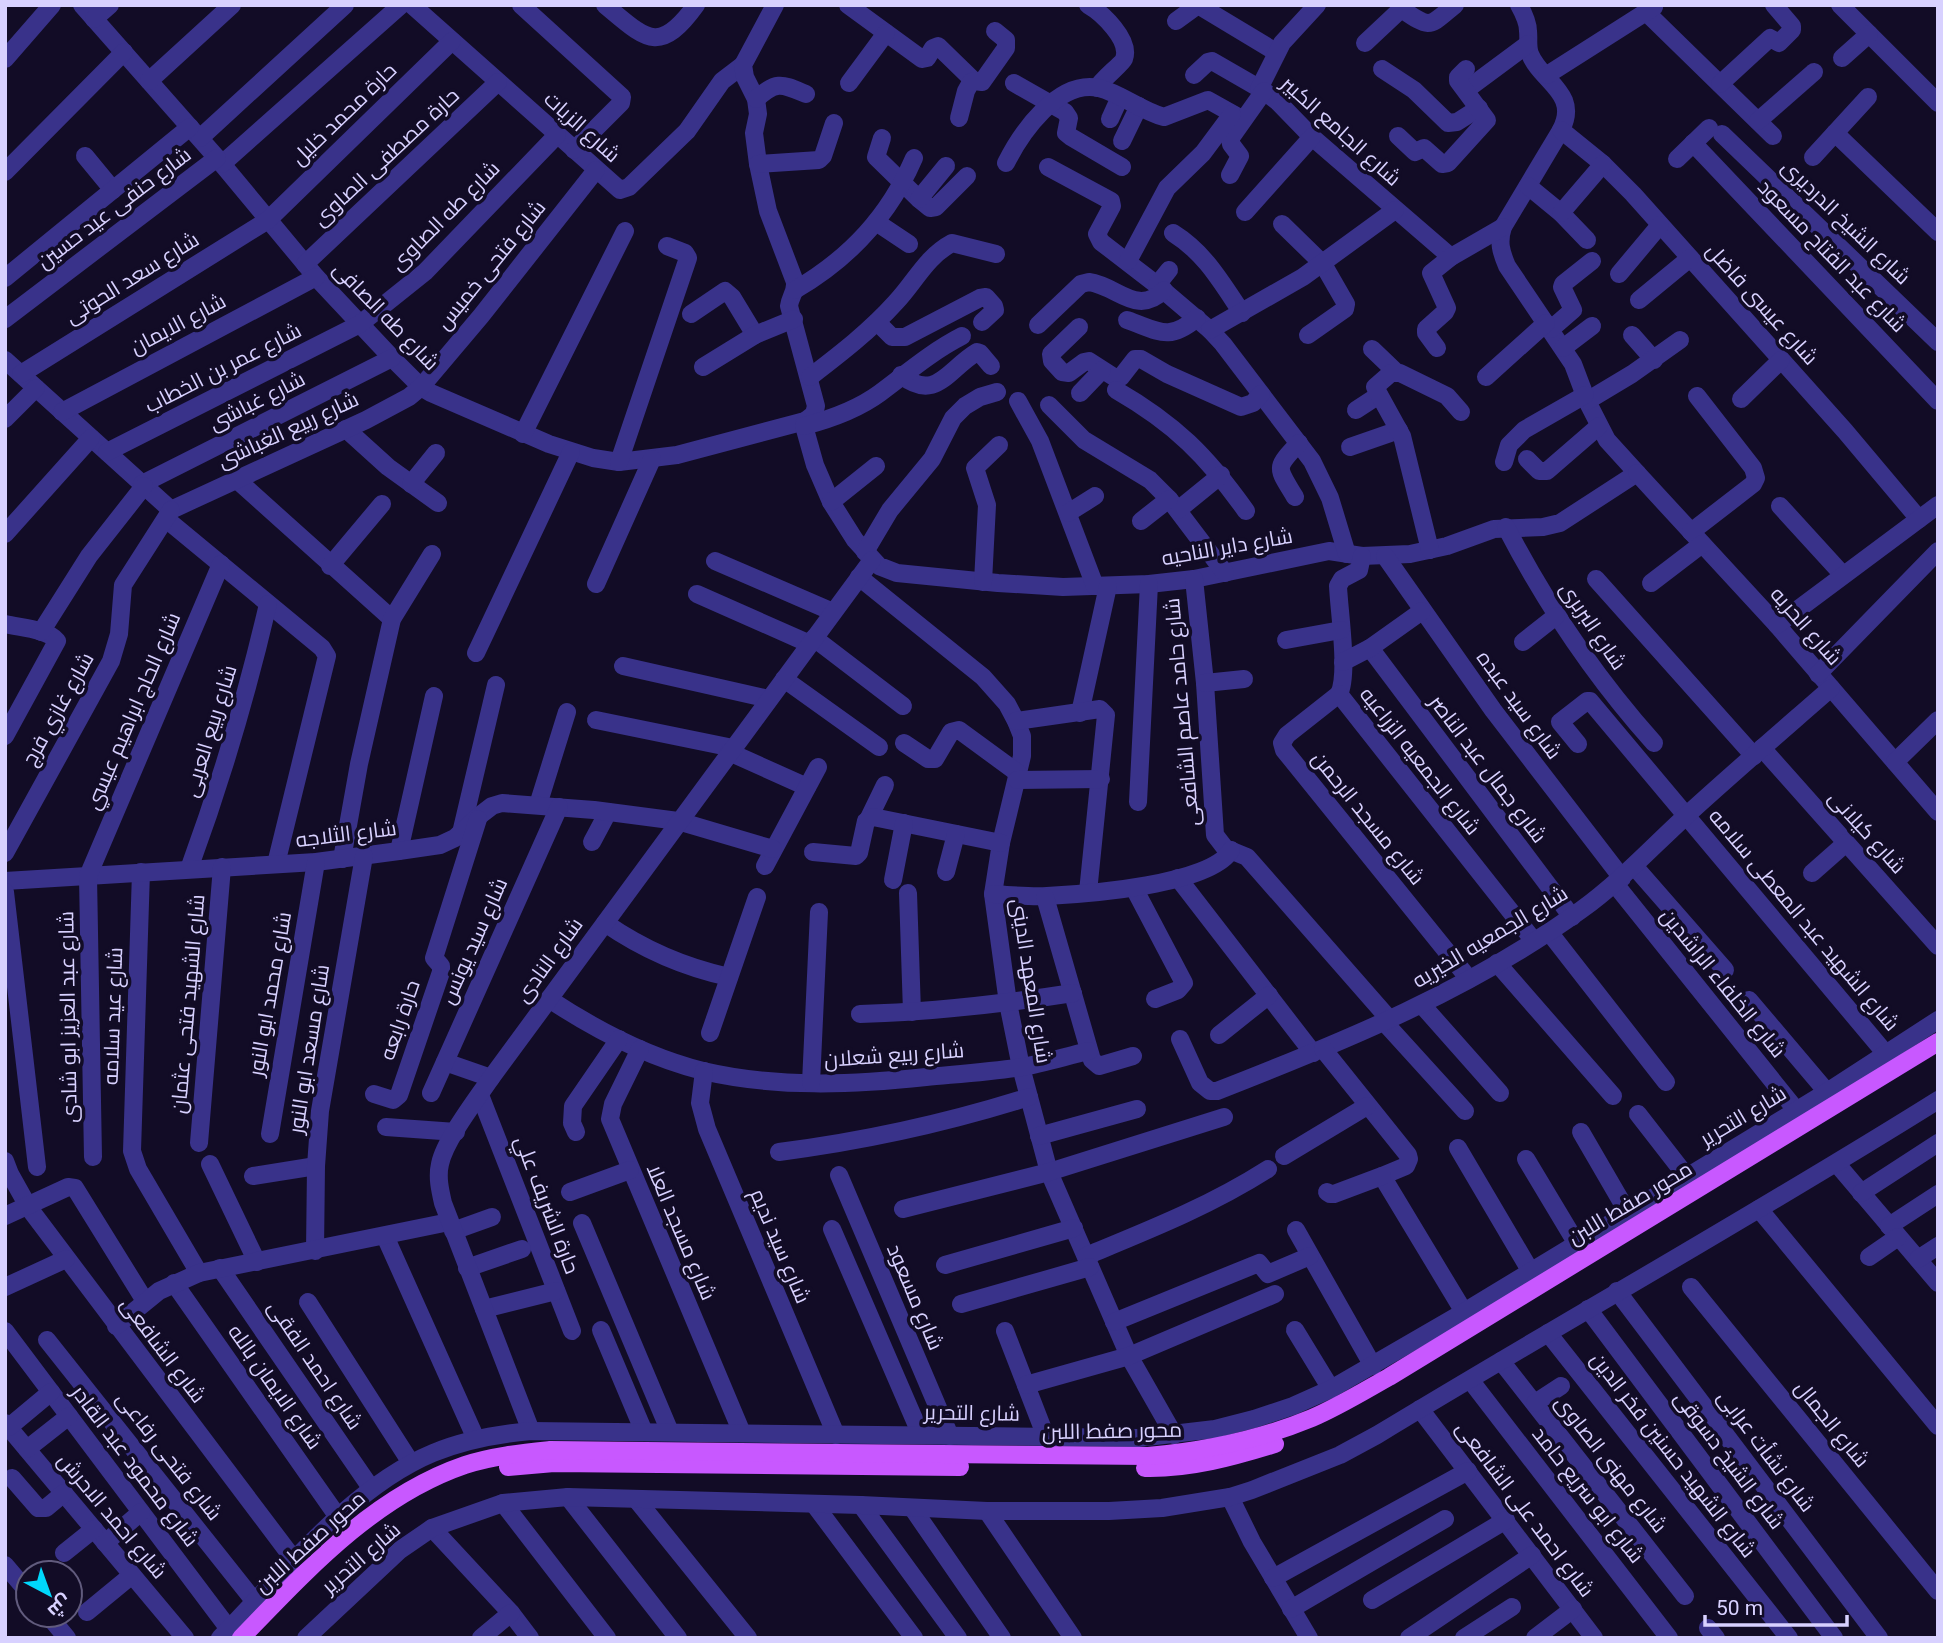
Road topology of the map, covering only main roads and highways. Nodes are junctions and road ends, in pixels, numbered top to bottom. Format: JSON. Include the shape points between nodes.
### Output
{"nodes":[{"id":1,"x":1938,"y":1042,"type":"edge"},
{"id":2,"x":1938,"y":1056,"type":"edge"},
{"id":3,"x":230,"y":1635,"type":"edge"},
{"id":4,"x":256,"y":1638,"type":"edge"}],
"edges":[{"from":1,"to":3,"type":"main road","name":"محور صفط اللبن","via":[[1389,1377],[1314,1417],[1274,1432],[1191,1452],[1148,1456],[550,1450],[508,1455],[457,1468],[390,1501]]},
{"from":2,"to":4,"type":"main road","name":"محور صفط اللبن","via":[[1395,1385],[1280,1443],[1216,1460],[1151,1468],[513,1466],[472,1474],[398,1509],[328,1567]]}]}
